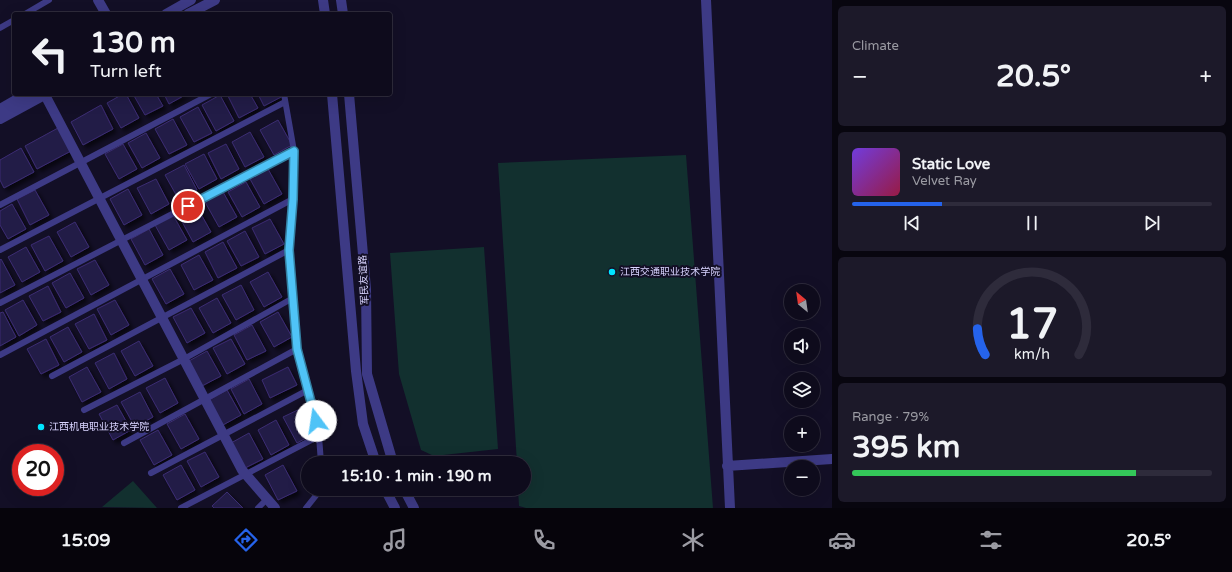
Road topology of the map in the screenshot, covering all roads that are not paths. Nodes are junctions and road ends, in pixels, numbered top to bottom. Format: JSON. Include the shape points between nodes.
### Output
{"nodes":[{"id":1,"x":49,"y":0,"type":"edge"},
{"id":2,"x":98,"y":0,"type":"edge"},
{"id":3,"x":191,"y":0,"type":"edge"},
{"id":4,"x":215,"y":0,"type":"edge"},
{"id":5,"x":323,"y":0,"type":"edge"},
{"id":6,"x":342,"y":0,"type":"edge"},
{"id":7,"x":706,"y":0,"type":"edge"},
{"id":8,"x":28,"y":12,"type":"edge"},
{"id":9,"x":105,"y":12,"type":"edge"},
{"id":10,"x":170,"y":12,"type":"edge"},
{"id":11,"x":192,"y":12,"type":"edge"},
{"id":12,"x":325,"y":12,"type":"edge"},
{"id":13,"x":343,"y":12,"type":"edge"},
{"id":14,"x":12,"y":21,"type":"edge"},
{"id":15,"x":0,"y":28,"type":"edge"},
{"id":16,"x":23,"y":96,"type":"edge"},
{"id":17,"x":42,"y":96,"type":"edge"},
{"id":18,"x":47,"y":96,"type":"edge"},
{"id":19,"x":207,"y":96,"type":"edge"},
{"id":20,"x":284,"y":96,"type":"edge"},
{"id":21,"x":332,"y":96,"type":"edge"},
{"id":22,"x":349,"y":96,"type":"edge"},
{"id":23,"x":285,"y":102,"type":"junction"},
{"id":24,"x":0,"y":109,"type":"edge"},
{"id":25,"x":0,"y":119,"type":"edge"},
{"id":26,"x":294,"y":151,"type":"junction"},
{"id":27,"x":81,"y":163,"type":"junction"},
{"id":28,"x":100,"y":198,"type":"junction"},
{"id":29,"x":293,"y":199,"type":"junction"},
{"id":30,"x":0,"y":205,"type":"edge"},
{"id":31,"x":121,"y":240,"type":"junction"},
{"id":32,"x":0,"y":250,"type":"edge"},
{"id":33,"x":289,"y":250,"type":"junction"},
{"id":34,"x":142,"y":280,"type":"junction"},
{"id":35,"x":293,"y":298,"type":"junction"},
{"id":36,"x":0,"y":303,"type":"edge"},
{"id":37,"x":162,"y":318,"type":"junction"},
{"id":38,"x":297,"y":349,"type":"junction"},
{"id":39,"x":0,"y":355,"type":"edge"},
{"id":40,"x":184,"y":359,"type":"junction"},
{"id":41,"x":52,"y":376,"type":"dead end"},
{"id":42,"x":308,"y":390,"type":"junction"},
{"id":43,"x":204,"y":399,"type":"junction"},
{"id":44,"x":84,"y":410,"type":"dead end"},
{"id":45,"x":223,"y":435,"type":"junction"},
{"id":46,"x":319,"y":436,"type":"junction"},
{"id":47,"x":124,"y":443,"type":"dead end"},
{"id":48,"x":320,"y":456,"type":"edge"},
{"id":49,"x":374,"y":456,"type":"edge"},
{"id":50,"x":391,"y":456,"type":"edge"},
{"id":51,"x":832,"y":459,"type":"edge"},
{"id":52,"x":728,"y":466,"type":"junction"},
{"id":53,"x":151,"y":473,"type":"dead end"},
{"id":54,"x":246,"y":474,"type":"junction"},
{"id":55,"x":316,"y":496,"type":"edge"},
{"id":56,"x":389,"y":496,"type":"edge"},
{"id":57,"x":408,"y":496,"type":"edge"},
{"id":58,"x":267,"y":499,"type":"junction"},
{"id":59,"x":181,"y":508,"type":"edge"},
{"id":60,"x":258,"y":508,"type":"edge"},
{"id":61,"x":275,"y":508,"type":"edge"},
{"id":62,"x":306,"y":508,"type":"edge"},
{"id":63,"x":395,"y":508,"type":"edge"},
{"id":64,"x":414,"y":508,"type":"edge"},
{"id":65,"x":730,"y":508,"type":"edge"}],
"edges":[{"from":1,"to":8,"type":"lane"},
{"from":2,"to":9,"type":"street"},
{"from":3,"to":10,"type":"street"},
{"from":4,"to":11,"type":"street"},
{"from":5,"to":12,"type":"street"},
{"from":6,"to":13,"type":"street"},
{"from":7,"to":52,"type":"street"},
{"from":14,"to":15,"type":"lane"},
{"from":16,"to":24,"type":"street"},
{"from":17,"to":25,"type":"street"},
{"from":18,"to":27,"type":"street"},
{"from":19,"to":27,"type":"lane"},
{"from":20,"to":23,"type":"lane"},
{"from":21,"to":49,"type":"street","name":"军民友谊路","via":[[356,372],[363,424]]},
{"from":22,"to":50,"type":"street","name":"军民友谊路","via":[[366,289],[367,374]]},
{"from":23,"to":26,"type":"lane"},
{"from":23,"to":28,"type":"lane"},
{"from":26,"to":29,"type":"lane"},
{"from":26,"to":31,"type":"lane"},
{"from":27,"to":28,"type":"street"},
{"from":27,"to":30,"type":"lane"},
{"from":28,"to":31,"type":"street"},
{"from":28,"to":32,"type":"lane"},
{"from":29,"to":33,"type":"lane"},
{"from":29,"to":34,"type":"lane"},
{"from":31,"to":34,"type":"street"},
{"from":31,"to":36,"type":"lane"},
{"from":33,"to":35,"type":"lane"},
{"from":33,"to":37,"type":"lane"},
{"from":34,"to":37,"type":"street"},
{"from":34,"to":39,"type":"lane"},
{"from":35,"to":38,"type":"lane"},
{"from":35,"to":40,"type":"lane"},
{"from":37,"to":40,"type":"street"},
{"from":37,"to":41,"type":"lane"},
{"from":38,"to":42,"type":"lane"},
{"from":38,"to":43,"type":"lane"},
{"from":40,"to":43,"type":"street"},
{"from":40,"to":44,"type":"lane"},
{"from":42,"to":45,"type":"lane"},
{"from":42,"to":46,"type":"lane"},
{"from":43,"to":45,"type":"street"},
{"from":43,"to":47,"type":"lane"},
{"from":45,"to":53,"type":"lane"},
{"from":45,"to":54,"type":"street"},
{"from":46,"to":48,"type":"lane"},
{"from":46,"to":54,"type":"lane"},
{"from":51,"to":52,"type":"street"},
{"from":52,"to":65,"type":"street"},
{"from":54,"to":58,"type":"street"},
{"from":54,"to":59,"type":"lane"},
{"from":55,"to":62,"type":"lane"},
{"from":56,"to":63,"type":"street"},
{"from":57,"to":64,"type":"street"},
{"from":58,"to":60,"type":"lane"},
{"from":58,"to":61,"type":"street"}]}
